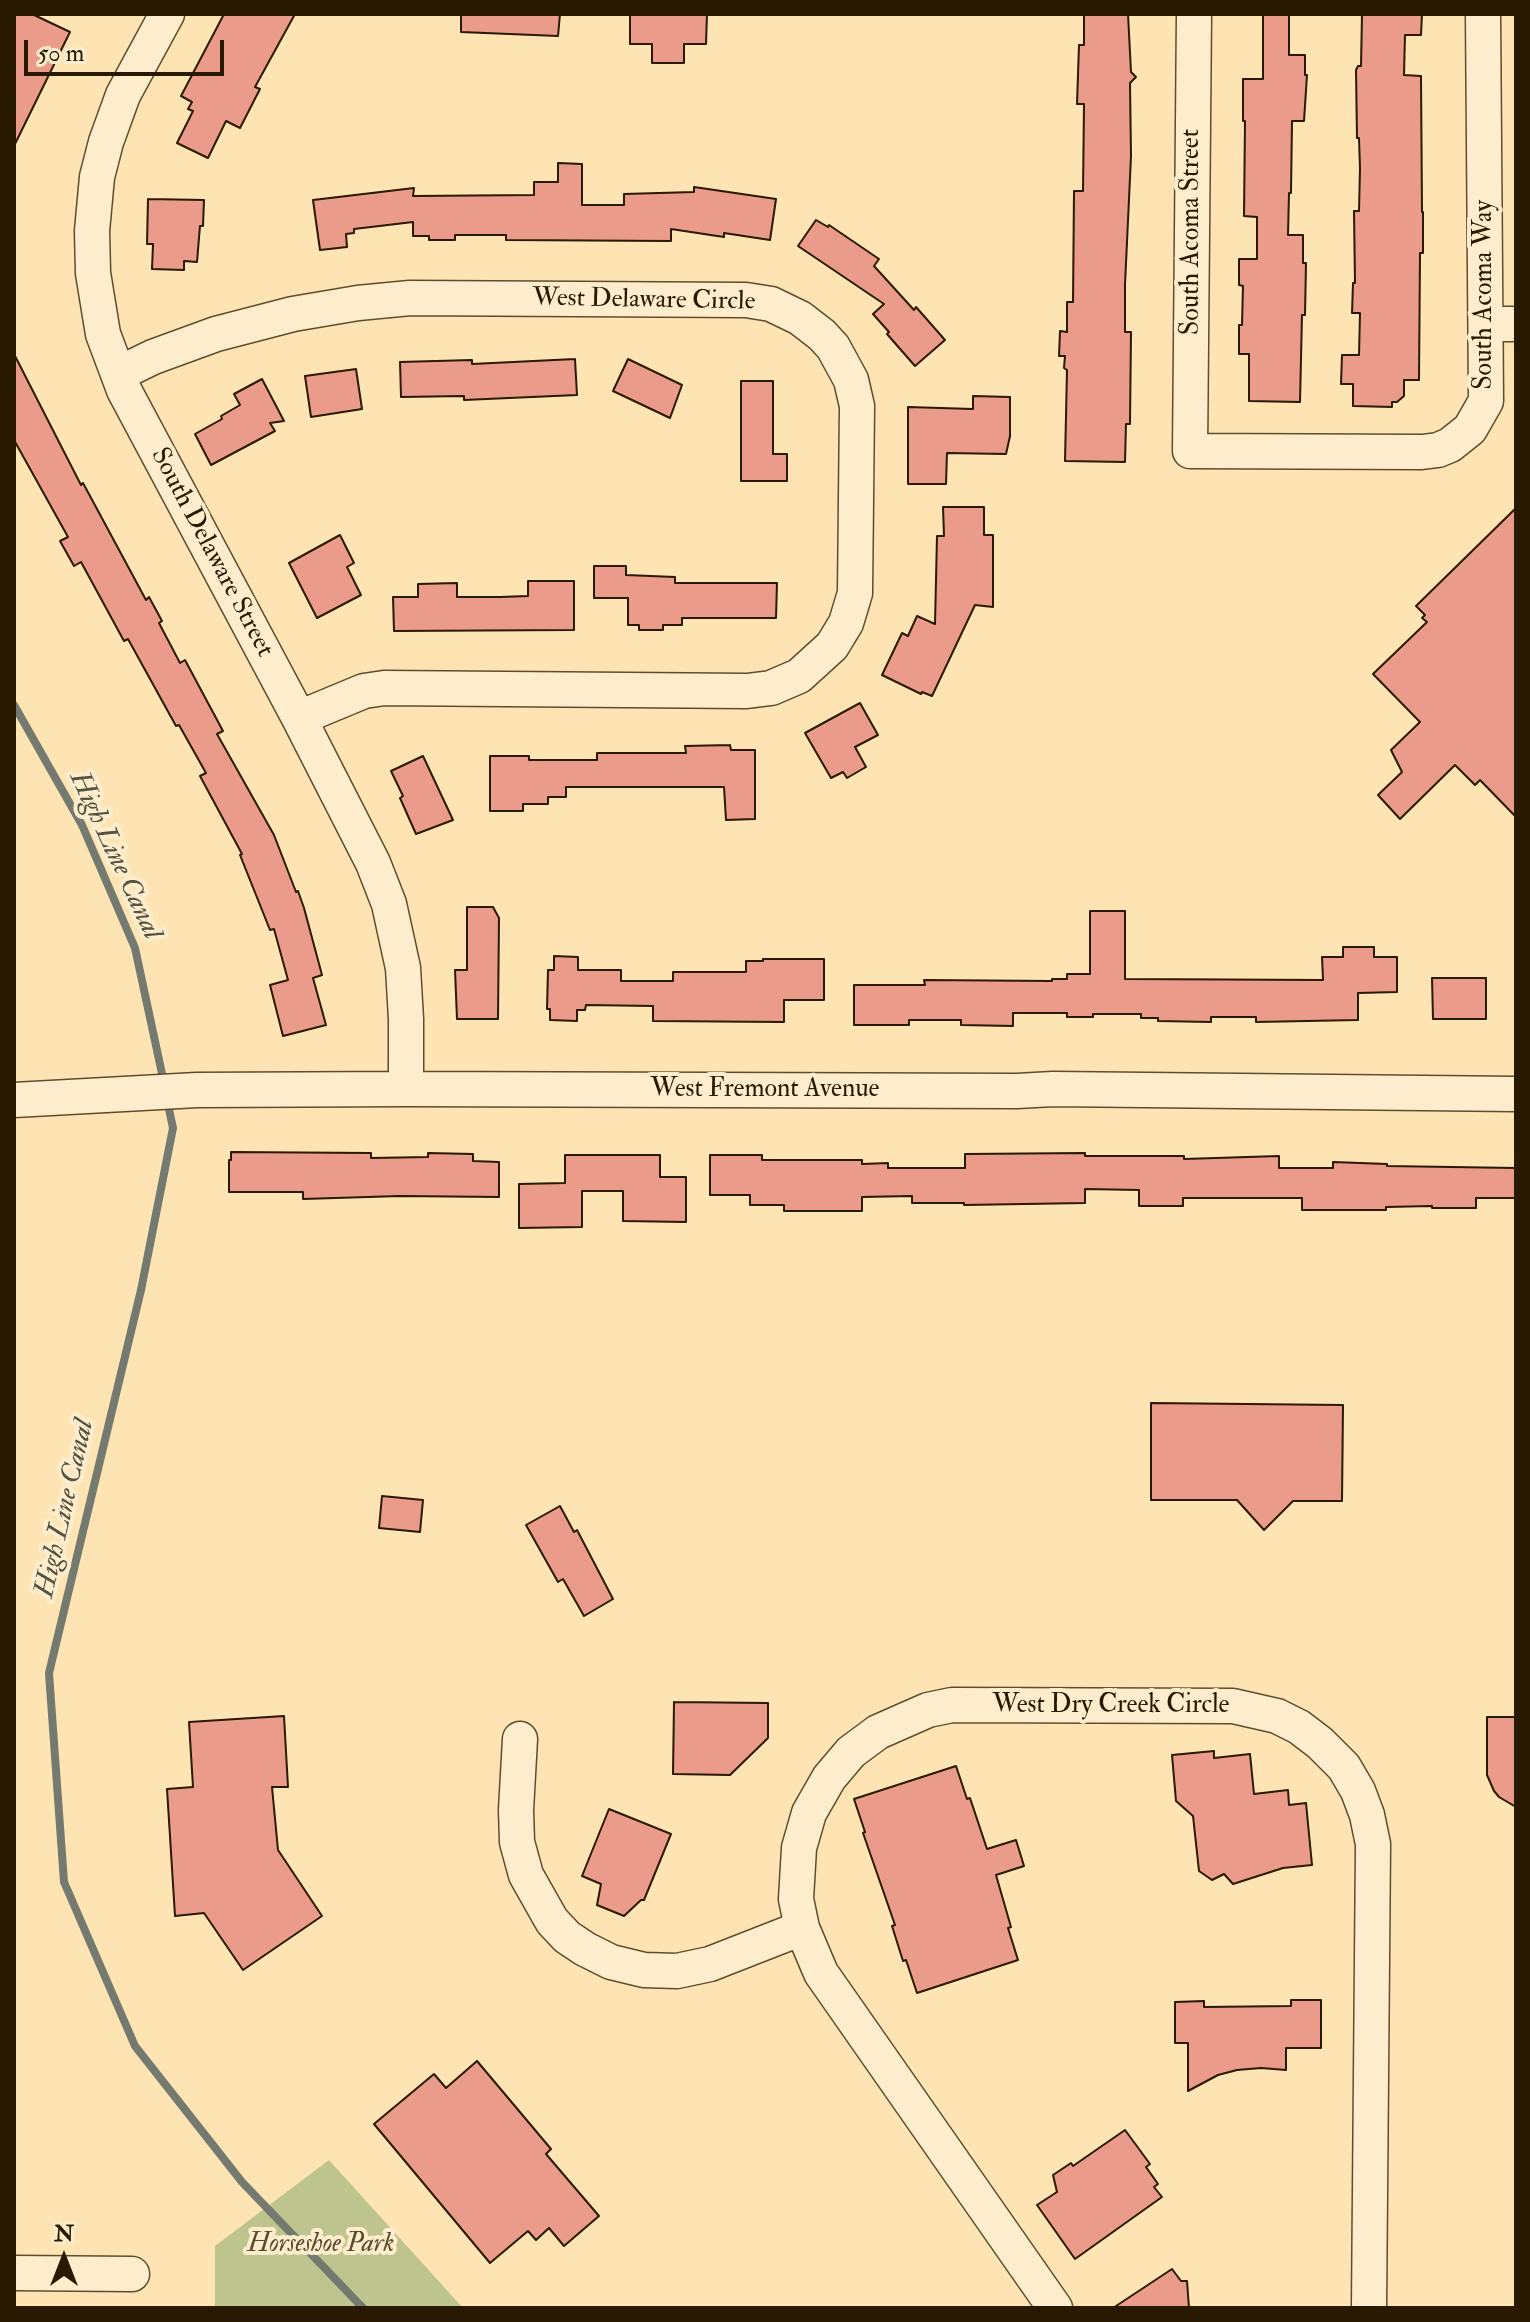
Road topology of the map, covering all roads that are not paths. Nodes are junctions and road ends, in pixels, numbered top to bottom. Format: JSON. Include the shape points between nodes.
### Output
{"nodes":[{"id":1,"x":167,"y":14,"type":"edge"},
{"id":2,"x":1194,"y":14,"type":"edge"},
{"id":3,"x":1483,"y":14,"type":"edge"},
{"id":4,"x":1501,"y":324,"type":"edge"},
{"id":5,"x":118,"y":374,"type":"junction"},
{"id":6,"x":1190,"y":451,"type":"joint"},
{"id":7,"x":299,"y":718,"type":"junction"},
{"id":8,"x":406,"y":1089,"type":"junction"},
{"id":9,"x":1516,"y":1094,"type":"edge"},
{"id":10,"x":14,"y":1100,"type":"edge"},
{"id":11,"x":520,"y":1739,"type":"dead end"},
{"id":12,"x":802,"y":1928,"type":"junction"},
{"id":13,"x":14,"y":2273,"type":"edge"},
{"id":14,"x":132,"y":2274,"type":"dead end"},
{"id":15,"x":1055,"y":2308,"type":"edge"},
{"id":16,"x":1369,"y":2308,"type":"edge"}],
"edges":[{"from":1,"to":5,"type":"street","name":"South Delaware Street","via":[[123,95],[97,177],[93,273],[103,334]]},
{"from":2,"to":6,"type":"street","name":"South Acoma Street"},
{"from":3,"to":4,"type":"street","name":"South Acoma Way"},
{"from":4,"to":6,"type":"street","name":"South Acoma Way","via":[[1486,401],[1470,429],[1438,450]]},
{"from":5,"to":7,"type":"street","name":"South Delaware Street"},
{"from":5,"to":7,"type":"street","name":"West Delaware Circle","via":[[216,334],[358,303],[410,298],[730,300],[771,304],[800,318],[833,347],[851,380],[857,406],[855,593],[832,646],[799,676],[747,691],[384,688]]},
{"from":7,"to":8,"type":"street","name":"South Delaware Street","via":[[389,904],[403,968]]},
{"from":8,"to":9,"type":"street","name":"West Fremont Avenue"},
{"from":8,"to":10,"type":"street","name":"West Fremont Avenue","via":[[197,1090]]},
{"from":11,"to":12,"type":"street","via":[[517,1842],[526,1875],[567,1937],[611,1962],[677,1971],[710,1964]]},
{"from":12,"to":15,"type":"street","name":"West Dry Creek Circle","via":[[821,1973]]},
{"from":12,"to":16,"type":"street","name":"West Dry Creek Circle","via":[[796,1873],[809,1813],[851,1752],[905,1718],[952,1705],[1233,1706],[1299,1727],[1344,1767],[1358,1791],[1373,1844]]},
{"from":13,"to":14,"type":"street"}]}
